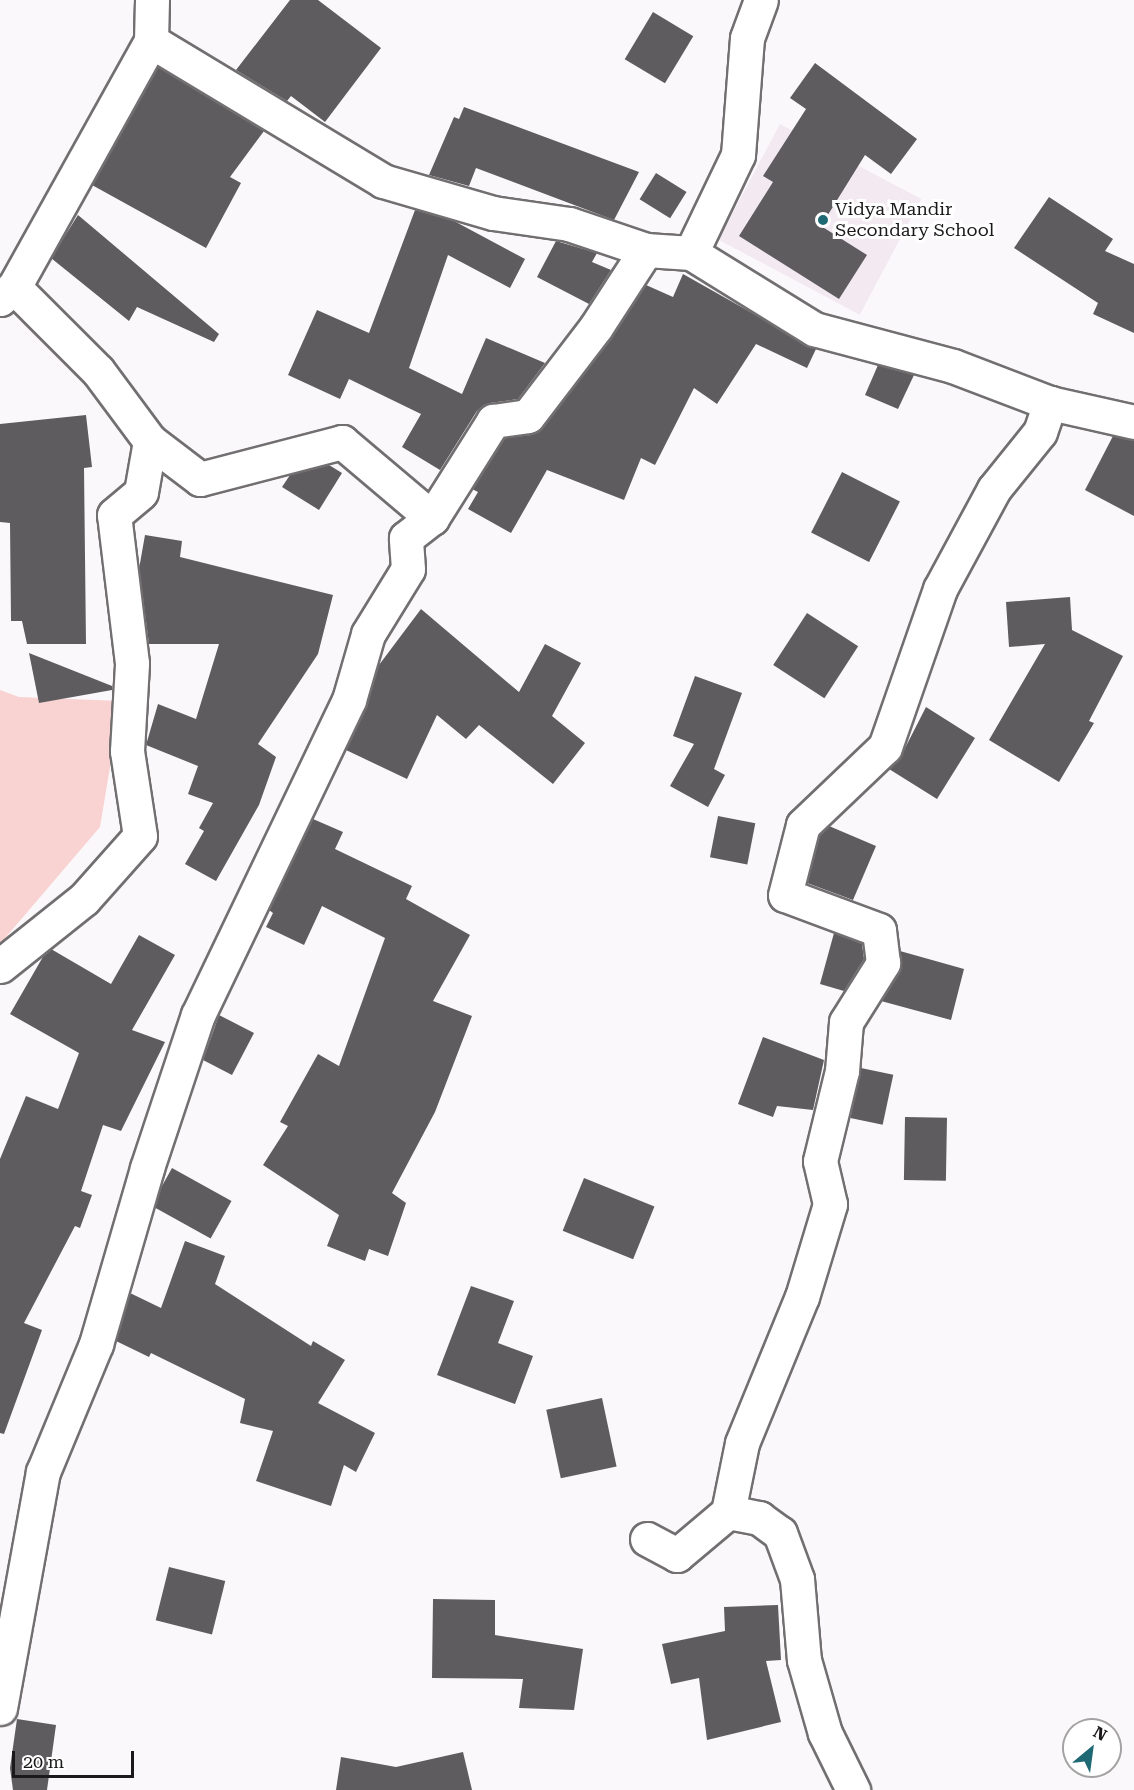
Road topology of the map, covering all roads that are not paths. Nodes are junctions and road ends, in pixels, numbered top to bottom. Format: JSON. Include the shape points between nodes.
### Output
{"nodes":[{"id":1,"x":152,"y":0,"type":"edge"},
{"id":2,"x":761,"y":0,"type":"edge"},
{"id":3,"x":151,"y":41,"type":"junction"},
{"id":4,"x":646,"y":250,"type":"junction"},
{"id":5,"x":691,"y":253,"type":"junction"},
{"id":6,"x":7,"y":293,"type":"edge"},
{"id":7,"x":1050,"y":403,"type":"junction"},
{"id":8,"x":1134,"y":422,"type":"edge"},
{"id":9,"x":150,"y":441,"type":"junction"},
{"id":10,"x":432,"y":518,"type":"junction"},
{"id":11,"x":0,"y":966,"type":"edge"},
{"id":12,"x":728,"y":1512,"type":"junction"},
{"id":13,"x":647,"y":1539,"type":"dead end"},
{"id":14,"x":0,"y":1708,"type":"edge"},
{"id":15,"x":853,"y":1790,"type":"edge"}],
"edges":[{"from":1,"to":3,"type":"street"},
{"from":2,"to":5,"type":"street","via":[[747,38],[738,155]]},
{"from":3,"to":4,"type":"street","via":[[383,181],[493,213],[570,224]]},
{"from":3,"to":6,"type":"street"},
{"from":4,"to":5,"type":"street"},
{"from":4,"to":10,"type":"street","via":[[596,327],[528,416],[493,421]]},
{"from":5,"to":7,"type":"street","via":[[814,329],[953,366]]},
{"from":6,"to":9,"type":"street","via":[[98,370]]},
{"from":7,"to":8,"type":"street"},
{"from":7,"to":12,"type":"street","via":[[1040,432],[994,489],[940,589],[885,747],[803,825],[785,895],[879,930],[883,963],[846,1022],[842,1071],[820,1161],[830,1204],[802,1297],[742,1443]]},
{"from":9,"to":10,"type":"street","via":[[200,479],[342,442]]},
{"from":9,"to":11,"type":"street","via":[[141,492],[114,515],[132,663],[127,751],[140,836],[84,899]]},
{"from":10,"to":14,"type":"street","via":[[406,538],[408,569],[368,634],[349,700],[198,1015],[147,1168],[96,1344],[43,1472]]},
{"from":12,"to":13,"type":"street","via":[[676,1555]]},
{"from":12,"to":15,"type":"street","via":[[759,1518],[780,1533],[797,1579],[804,1660],[825,1733]]}]}
